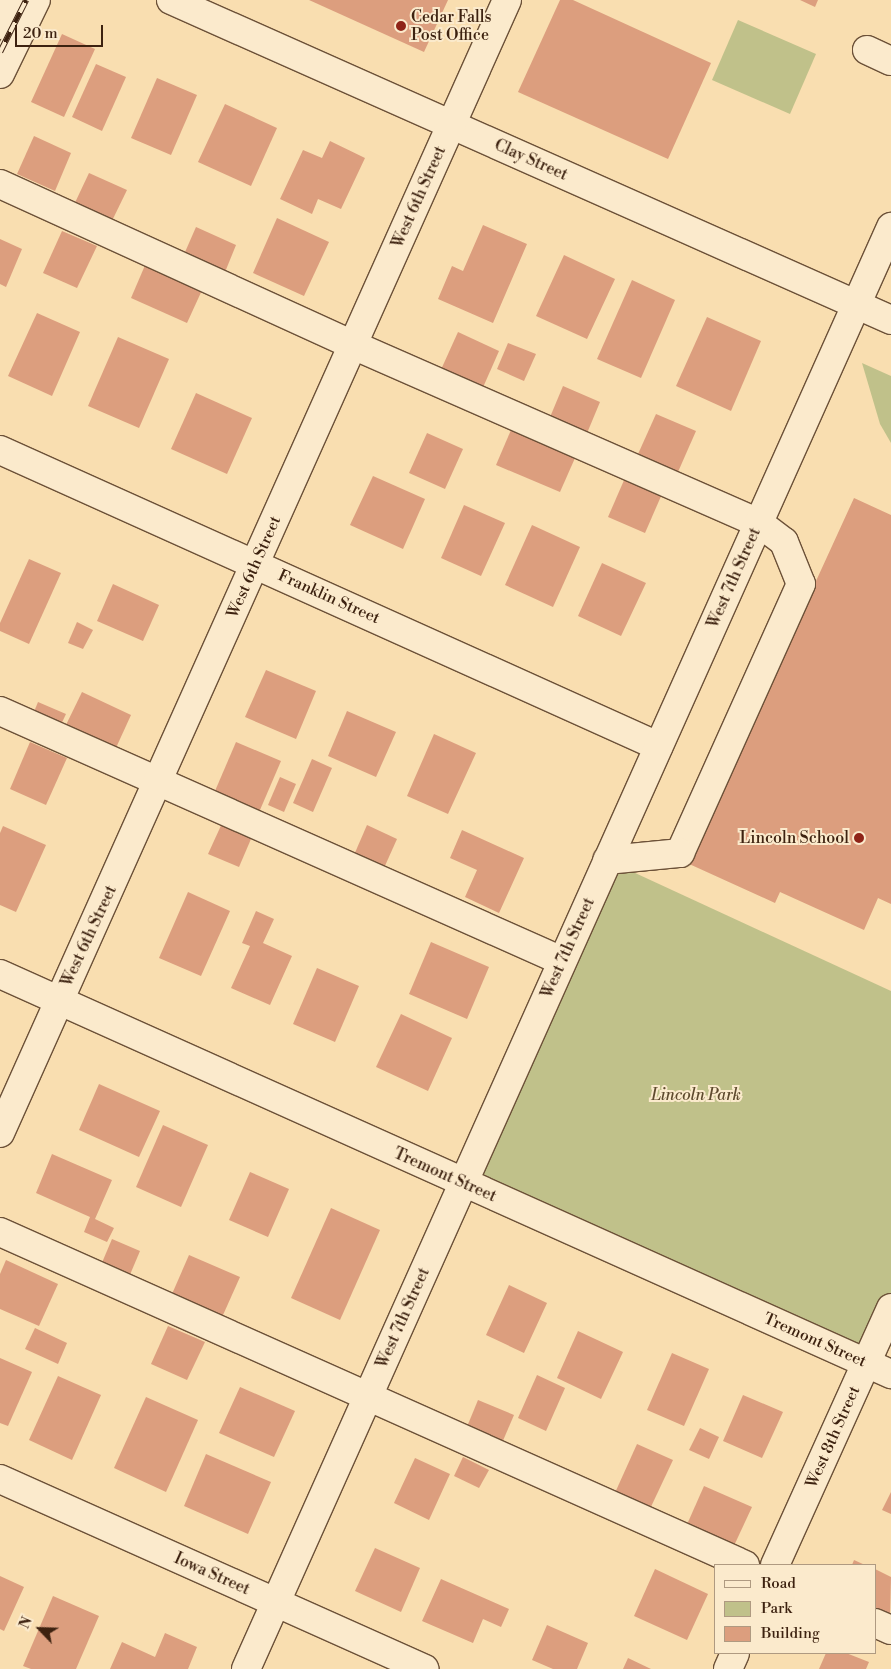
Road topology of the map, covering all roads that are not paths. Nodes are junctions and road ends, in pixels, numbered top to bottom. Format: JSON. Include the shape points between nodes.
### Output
{"nodes":[{"id":1,"x":11,"y":0,"type":"edge"},
{"id":2,"x":36,"y":0,"type":"edge"},
{"id":3,"x":171,"y":0,"type":"edge"},
{"id":4,"x":507,"y":0,"type":"edge"},
{"id":5,"x":0,"y":25,"type":"edge"},
{"id":6,"x":0,"y":74,"type":"edge"},
{"id":7,"x":452,"y":124,"type":"junction"},
{"id":8,"x":0,"y":184,"type":"edge"},
{"id":9,"x":891,"y":227,"type":"edge"},
{"id":10,"x":857,"y":305,"type":"junction"},
{"id":11,"x":891,"y":320,"type":"edge"},
{"id":12,"x":353,"y":345,"type":"junction"},
{"id":13,"x":0,"y":450,"type":"edge"},
{"id":14,"x":759,"y":523,"type":"junction"},
{"id":15,"x":256,"y":564,"type":"junction"},
{"id":16,"x":0,"y":711,"type":"edge"},
{"id":17,"x":658,"y":746,"type":"junction"},
{"id":18,"x":160,"y":782,"type":"junction"},
{"id":19,"x":607,"y":860,"type":"junction"},
{"id":20,"x":562,"y":961,"type":"junction"},
{"id":21,"x":0,"y":974,"type":"edge"},
{"id":22,"x":59,"y":1000,"type":"junction"},
{"id":23,"x":0,"y":1133,"type":"edge"},
{"id":24,"x":463,"y":1183,"type":"junction"},
{"id":25,"x":0,"y":1232,"type":"edge"},
{"id":26,"x":891,"y":1308,"type":"edge"},
{"id":27,"x":879,"y":1368,"type":"edge"},
{"id":28,"x":368,"y":1396,"type":"junction"},
{"id":29,"x":0,"y":1479,"type":"edge"},
{"id":30,"x":743,"y":1564,"type":"edge"},
{"id":31,"x":776,"y":1564,"type":"edge"},
{"id":32,"x":276,"y":1602,"type":"junction"},
{"id":33,"x":876,"y":1623,"type":"edge"},
{"id":34,"x":891,"y":1630,"type":"edge"},
{"id":35,"x":735,"y":1654,"type":"edge"},
{"id":36,"x":246,"y":1669,"type":"edge"},
{"id":37,"x":424,"y":1669,"type":"edge"},
{"id":38,"x":728,"y":1669,"type":"edge"}],
"edges":[{"from":1,"to":5,"type":"street"},
{"from":2,"to":6,"type":"street"},
{"from":3,"to":7,"type":"street","name":"Clay Street"},
{"from":4,"to":7,"type":"street","name":"West 6th Street"},
{"from":7,"to":10,"type":"street","name":"Clay Street"},
{"from":7,"to":12,"type":"street","name":"West 6th Street"},
{"from":8,"to":12,"type":"street"},
{"from":9,"to":10,"type":"street","name":"West 7th Street"},
{"from":10,"to":11,"type":"street","name":"Clay Street"},
{"from":10,"to":14,"type":"street","name":"West 7th Street"},
{"from":12,"to":14,"type":"street"},
{"from":12,"to":15,"type":"street","name":"West 6th Street"},
{"from":13,"to":15,"type":"street","name":"Franklin Street"},
{"from":14,"to":17,"type":"street","name":"West 7th Street"},
{"from":14,"to":19,"type":"street","via":[[784,542],[800,584],[738,729],[680,853]]},
{"from":15,"to":17,"type":"street","name":"Franklin Street"},
{"from":15,"to":18,"type":"street","name":"West 6th Street"},
{"from":16,"to":18,"type":"street"},
{"from":17,"to":19,"type":"street","name":"West 7th Street"},
{"from":18,"to":20,"type":"street"},
{"from":18,"to":22,"type":"street","name":"West 6th Street"},
{"from":19,"to":20,"type":"street","name":"West 7th Street"},
{"from":20,"to":24,"type":"street","name":"West 7th Street"},
{"from":21,"to":22,"type":"street","name":"Tremont Street"},
{"from":22,"to":23,"type":"street","name":"West 6th Street"},
{"from":22,"to":24,"type":"street","name":"Tremont Street"},
{"from":24,"to":27,"type":"street","name":"Tremont Street"},
{"from":24,"to":28,"type":"street","name":"West 7th Street"},
{"from":25,"to":28,"type":"street"},
{"from":26,"to":27,"type":"street","name":"West 8th Street"},
{"from":27,"to":31,"type":"street","name":"West 8th Street"},
{"from":28,"to":30,"type":"street"},
{"from":28,"to":32,"type":"street","name":"West 7th Street"},
{"from":29,"to":32,"type":"street","name":"Iowa Street"},
{"from":32,"to":36,"type":"street","name":"West 7th Street"},
{"from":32,"to":37,"type":"street","name":"Iowa Street"},
{"from":33,"to":34,"type":"street"},
{"from":35,"to":38,"type":"street"}]}
